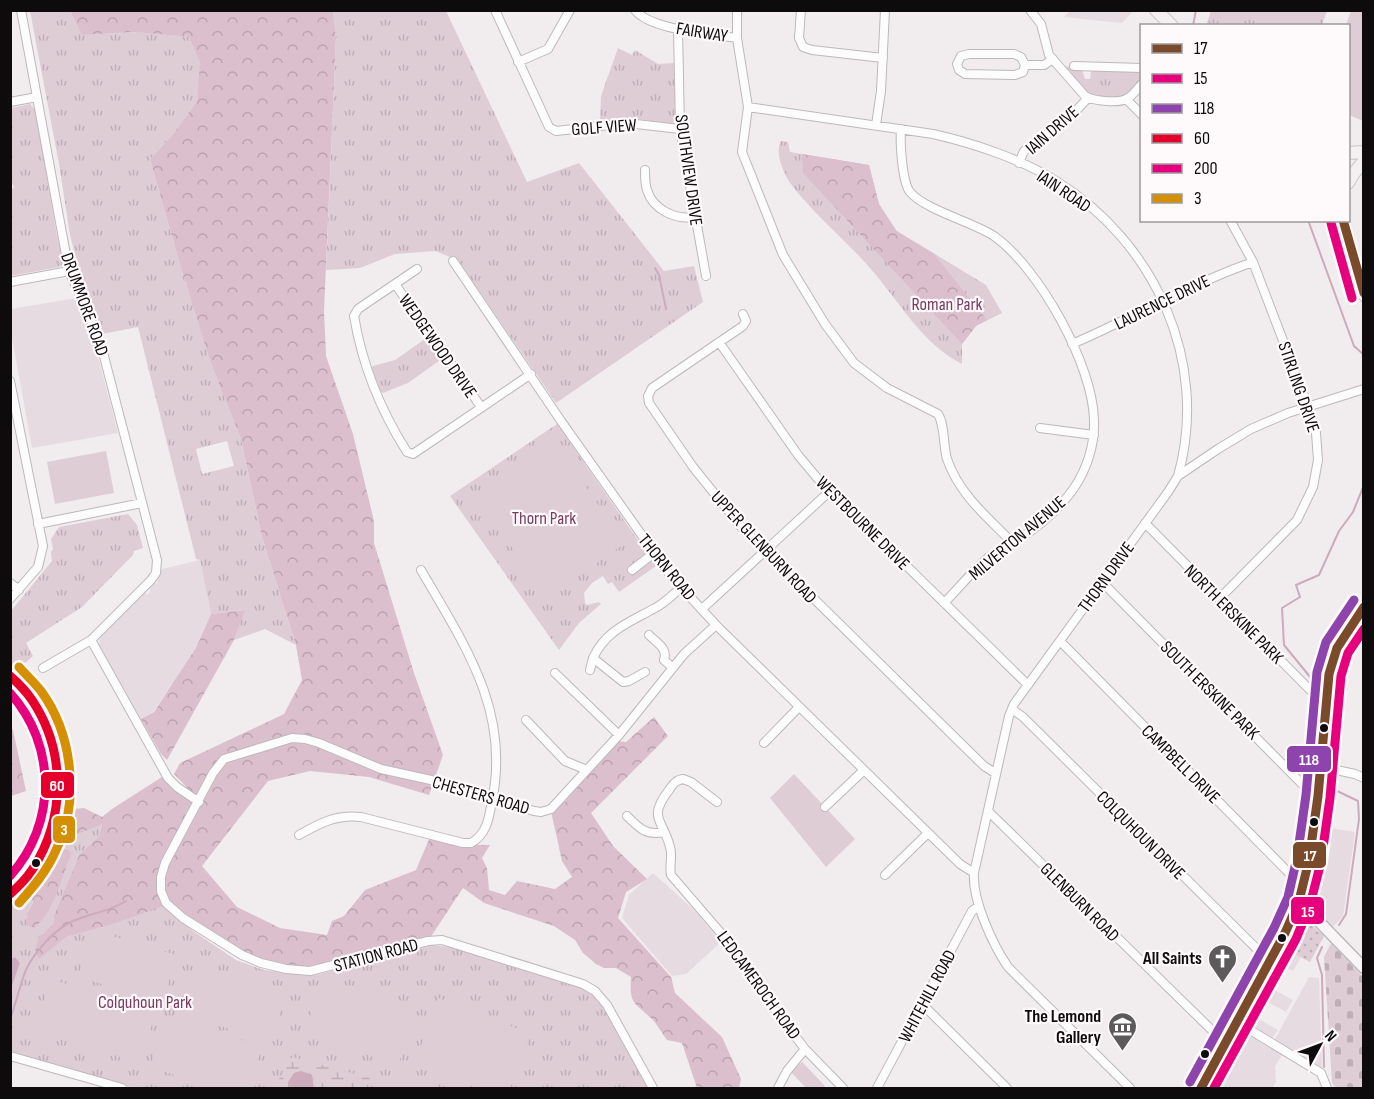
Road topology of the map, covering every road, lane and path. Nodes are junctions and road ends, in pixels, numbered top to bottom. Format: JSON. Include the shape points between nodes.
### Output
{"nodes":[{"id":1,"x":21,"y":10,"type":"edge"},
{"id":2,"x":495,"y":10,"type":"edge"},
{"id":3,"x":570,"y":10,"type":"edge"},
{"id":4,"x":635,"y":10,"type":"edge"},
{"id":5,"x":737,"y":10,"type":"edge"},
{"id":6,"x":801,"y":10,"type":"edge"},
{"id":7,"x":885,"y":10,"type":"edge"},
{"id":8,"x":1030,"y":10,"type":"edge"},
{"id":9,"x":1156,"y":10,"type":"edge"},
{"id":10,"x":1170,"y":24,"type":"edge"},
{"id":11,"x":678,"y":28,"type":"junction"},
{"id":12,"x":737,"y":38,"type":"junction"},
{"id":13,"x":884,"y":58,"type":"junction"},
{"id":14,"x":518,"y":62,"type":"junction"},
{"id":15,"x":1054,"y":62,"type":"junction"},
{"id":16,"x":1025,"y":65,"type":"junction"},
{"id":17,"x":1074,"y":66,"type":"dead end"},
{"id":18,"x":1140,"y":69,"type":"edge"},
{"id":19,"x":1140,"y":86,"type":"edge"},
{"id":20,"x":37,"y":97,"type":"junction"},
{"id":21,"x":1088,"y":98,"type":"junction"},
{"id":22,"x":1126,"y":99,"type":"junction"},
{"id":23,"x":10,"y":102,"type":"edge"},
{"id":24,"x":748,"y":107,"type":"junction"},
{"id":25,"x":1140,"y":113,"type":"edge"},
{"id":26,"x":876,"y":125,"type":"junction"},
{"id":27,"x":680,"y":129,"type":"junction"},
{"id":28,"x":902,"y":129,"type":"junction"},
{"id":29,"x":1364,"y":161,"type":"edge"},
{"id":30,"x":1019,"y":163,"type":"junction"},
{"id":31,"x":645,"y":170,"type":"dead end"},
{"id":32,"x":1350,"y":180,"type":"edge"},
{"id":33,"x":695,"y":217,"type":"junction"},
{"id":34,"x":1231,"y":222,"type":"edge"},
{"id":35,"x":1344,"y":222,"type":"edge"},
{"id":36,"x":453,"y":261,"type":"dead end"},
{"id":37,"x":1253,"y":262,"type":"junction"},
{"id":38,"x":417,"y":269,"type":"dead end"},
{"id":39,"x":69,"y":271,"type":"junction"},
{"id":40,"x":706,"y":276,"type":"dead end"},
{"id":41,"x":466,"y":280,"type":"junction"},
{"id":42,"x":10,"y":282,"type":"edge"},
{"id":43,"x":395,"y":284,"type":"junction"},
{"id":44,"x":457,"y":286,"type":"dead end"},
{"id":45,"x":1364,"y":295,"type":"edge"},
{"id":46,"x":1164,"y":301,"type":"junction"},
{"id":47,"x":743,"y":314,"type":"dead end"},
{"id":48,"x":719,"y":342,"type":"junction"},
{"id":49,"x":1072,"y":344,"type":"junction"},
{"id":50,"x":531,"y":374,"type":"junction"},
{"id":51,"x":10,"y":381,"type":"edge"},
{"id":52,"x":1364,"y":390,"type":"edge"},
{"id":53,"x":13,"y":401,"type":"edge"},
{"id":54,"x":1308,"y":406,"type":"junction"},
{"id":55,"x":481,"y":407,"type":"junction"},
{"id":56,"x":1040,"y":428,"type":"dead end"},
{"id":57,"x":1094,"y":435,"type":"junction"},
{"id":58,"x":1178,"y":476,"type":"junction"},
{"id":59,"x":830,"y":491,"type":"junction"},
{"id":60,"x":142,"y":503,"type":"junction"},
{"id":61,"x":1145,"y":523,"type":"junction"},
{"id":62,"x":38,"y":524,"type":"junction"},
{"id":63,"x":1013,"y":543,"type":"junction"},
{"id":64,"x":765,"y":552,"type":"junction"},
{"id":65,"x":654,"y":553,"type":"junction"},
{"id":66,"x":421,"y":570,"type":"dead end"},
{"id":67,"x":632,"y":570,"type":"dead end"},
{"id":68,"x":1102,"y":582,"type":"junction"},
{"id":69,"x":10,"y":583,"type":"edge"},
{"id":70,"x":682,"y":587,"type":"junction"},
{"id":71,"x":19,"y":590,"type":"junction"},
{"id":72,"x":10,"y":599,"type":"edge"},
{"id":73,"x":1219,"y":599,"type":"junction"},
{"id":74,"x":944,"y":603,"type":"junction"},
{"id":75,"x":1364,"y":606,"type":"edge"},
{"id":76,"x":702,"y":609,"type":"junction"},
{"id":77,"x":716,"y":626,"type":"junction"},
{"id":78,"x":649,"y":635,"type":"dead end"},
{"id":79,"x":91,"y":640,"type":"junction"},
{"id":80,"x":1060,"y":641,"type":"junction"},
{"id":81,"x":593,"y":658,"type":"junction"},
{"id":82,"x":43,"y":668,"type":"dead end"},
{"id":83,"x":673,"y":668,"type":"junction"},
{"id":84,"x":590,"y":670,"type":"dead end"},
{"id":85,"x":645,"y":672,"type":"dead end"},
{"id":86,"x":555,"y":673,"type":"dead end"},
{"id":87,"x":10,"y":675,"type":"edge"},
{"id":88,"x":1028,"y":685,"type":"junction"},
{"id":89,"x":1326,"y":701,"type":"junction"},
{"id":90,"x":799,"y":707,"type":"junction"},
{"id":91,"x":1012,"y":709,"type":"junction"},
{"id":92,"x":526,"y":720,"type":"dead end"},
{"id":93,"x":619,"y":735,"type":"junction"},
{"id":94,"x":764,"y":743,"type":"dead end"},
{"id":95,"x":1329,"y":768,"type":"junction"},
{"id":96,"x":587,"y":770,"type":"junction"},
{"id":97,"x":864,"y":770,"type":"junction"},
{"id":98,"x":995,"y":773,"type":"junction"},
{"id":99,"x":1364,"y":778,"type":"edge"},
{"id":100,"x":1318,"y":796,"type":"junction"},
{"id":101,"x":493,"y":799,"type":"junction"},
{"id":102,"x":199,"y":802,"type":"junction"},
{"id":103,"x":717,"y":802,"type":"dead end"},
{"id":104,"x":825,"y":807,"type":"dead end"},
{"id":105,"x":988,"y":811,"type":"junction"},
{"id":106,"x":627,"y":816,"type":"dead end"},
{"id":107,"x":664,"y":832,"type":"junction"},
{"id":108,"x":928,"y":833,"type":"junction"},
{"id":109,"x":299,"y":835,"type":"dead end"},
{"id":110,"x":974,"y":873,"type":"junction"},
{"id":111,"x":885,"y":875,"type":"dead end"},
{"id":112,"x":1304,"y":884,"type":"junction"},
{"id":113,"x":10,"y":895,"type":"edge"},
{"id":114,"x":1299,"y":901,"type":"junction"},
{"id":115,"x":979,"y":906,"type":"junction"},
{"id":116,"x":1270,"y":962,"type":"junction"},
{"id":117,"x":1364,"y":968,"type":"edge"},
{"id":118,"x":922,"y":1004,"type":"junction"},
{"id":119,"x":1237,"y":1022,"type":"junction"},
{"id":120,"x":1225,"y":1043,"type":"junction"},
{"id":121,"x":805,"y":1049,"type":"junction"},
{"id":122,"x":10,"y":1056,"type":"edge"},
{"id":123,"x":119,"y":1088,"type":"edge"},
{"id":124,"x":654,"y":1089,"type":"edge"},
{"id":125,"x":778,"y":1089,"type":"edge"},
{"id":126,"x":843,"y":1089,"type":"edge"},
{"id":127,"x":877,"y":1089,"type":"edge"},
{"id":128,"x":1006,"y":1089,"type":"edge"},
{"id":129,"x":1130,"y":1089,"type":"edge"},
{"id":130,"x":1201,"y":1089,"type":"edge"},
{"id":131,"x":1327,"y":1089,"type":"edge"}],
"edges":[{"from":1,"to":20,"type":"street","name":"DRUMMORE ROAD"},
{"from":2,"to":14,"type":"street","name":"GOLF VIEW"},
{"from":3,"to":14,"type":"street","via":[[548,48]]},
{"from":4,"to":11,"type":"street","name":"FAIRWAY","via":[[656,25]]},
{"from":5,"to":12,"type":"street"},
{"from":6,"to":13,"type":"street","via":[[802,47]]},
{"from":7,"to":13,"type":"street"},
{"from":8,"to":15,"type":"street","via":[[1041,24]]},
{"from":9,"to":10,"type":"main road"},
{"from":11,"to":12,"type":"street","name":"FAIRWAY"},
{"from":11,"to":27,"type":"street","name":"SOUTHVIEW DRIVE"},
{"from":12,"to":24,"type":"street"},
{"from":13,"to":26,"type":"street"},
{"from":14,"to":27,"type":"street","name":"GOLF VIEW","via":[[549,127],[556,131],[627,123]]},
{"from":15,"to":16,"type":"street"},
{"from":15,"to":21,"type":"street"},
{"from":16,"to":16,"type":"street","via":[[1023,72],[1015,75],[969,75],[957,64],[963,54],[1014,54]]},
{"from":17,"to":18,"type":"street"},
{"from":19,"to":22,"type":"street"},
{"from":20,"to":23,"type":"street"},
{"from":20,"to":39,"type":"street","name":"DRUMMORE ROAD"},
{"from":21,"to":22,"type":"street"},
{"from":21,"to":30,"type":"street","name":"IAIN DRIVE","via":[[1069,118],[1024,151]]},
{"from":22,"to":25,"type":"street"},
{"from":24,"to":26,"type":"street","name":"IAIN ROAD"},
{"from":24,"to":63,"type":"street","via":[[742,153],[773,234],[798,283],[854,363],[887,388],[938,414],[945,453],[957,482]]},
{"from":26,"to":28,"type":"street","name":"IAIN ROAD"},
{"from":27,"to":33,"type":"street","name":"SOUTHVIEW DRIVE"},
{"from":28,"to":30,"type":"street","name":"IAIN ROAD","via":[[961,141]]},
{"from":28,"to":49,"type":"street","name":"MILVERTON AVENUE","via":[[908,190],[1010,249],[1054,309]]},
{"from":29,"to":32,"type":"main road"},
{"from":30,"to":46,"type":"street","name":"IAIN ROAD","via":[[1065,187],[1102,218],[1139,259]]},
{"from":31,"to":33,"type":"street","via":[[647,190],[659,206],[673,216]]},
{"from":33,"to":40,"type":"street","name":"SOUTHVIEW DRIVE"},
{"from":34,"to":37,"type":"street","name":"STIRLING DRIVE"},
{"from":35,"to":45,"type":"main road"},
{"from":36,"to":41,"type":"street","name":"THORN ROAD"},
{"from":37,"to":46,"type":"street","name":"LAURENCE DRIVE","via":[[1206,279]]},
{"from":37,"to":54,"type":"street","name":"STIRLING DRIVE"},
{"from":38,"to":43,"type":"street","name":"WEDGEWOOD DRIVE"},
{"from":39,"to":42,"type":"street"},
{"from":39,"to":60,"type":"street","name":"DRUMMORE ROAD","via":[[100,341]]},
{"from":41,"to":44,"type":"street"},
{"from":41,"to":50,"type":"street","name":"THORN ROAD"},
{"from":43,"to":55,"type":"street","name":"WEDGEWOOD DRIVE"},
{"from":43,"to":55,"type":"street","name":"WEDGEWOOD DRIVE","via":[[358,309],[354,316],[365,366],[390,426],[407,452],[413,454]]},
{"from":46,"to":49,"type":"street","name":"LAURENCE DRIVE"},
{"from":46,"to":58,"type":"street","name":"IAIN ROAD","via":[[1180,344],[1186,382],[1188,417]]},
{"from":47,"to":48,"type":"street","name":"UPPER GLENBURN ROAD","via":[[745,323]]},
{"from":48,"to":59,"type":"street","name":"WESTBOURNE DRIVE","via":[[798,455]]},
{"from":48,"to":64,"type":"street","name":"UPPER GLENBURN ROAD","via":[[657,385],[650,392],[649,403],[725,509]]},
{"from":49,"to":57,"type":"street","name":"MILVERTON AVENUE","via":[[1090,386]]},
{"from":50,"to":55,"type":"street","name":"WEDGEWOOD DRIVE"},
{"from":50,"to":65,"type":"street","name":"THORN ROAD"},
{"from":51,"to":53,"type":"street"},
{"from":52,"to":54,"type":"street","name":"THORN DRIVE"},
{"from":53,"to":62,"type":"street"},
{"from":54,"to":58,"type":"street","name":"THORN DRIVE","via":[[1251,429]]},
{"from":54,"to":73,"type":"street","name":"STIRLING DRIVE","via":[[1318,460],[1307,503],[1291,527]]},
{"from":56,"to":57,"type":"street"},
{"from":57,"to":63,"type":"street","name":"MILVERTON AVENUE","via":[[1080,478],[1066,498]]},
{"from":58,"to":61,"type":"street","name":"THORN DRIVE"},
{"from":59,"to":64,"type":"street"},
{"from":59,"to":74,"type":"street","name":"WESTBOURNE DRIVE"},
{"from":60,"to":62,"type":"street"},
{"from":60,"to":79,"type":"street","name":"DRUMMORE ROAD","via":[[157,560],[156,573]]},
{"from":61,"to":68,"type":"street","name":"THORN DRIVE"},
{"from":61,"to":73,"type":"street","name":"NORTH ERSKINE PARK"},
{"from":62,"to":71,"type":"street","via":[[43,546],[41,559]]},
{"from":63,"to":74,"type":"street","name":"MILVERTON AVENUE","via":[[991,556]]},
{"from":64,"to":76,"type":"street"},
{"from":64,"to":98,"type":"street","name":"UPPER GLENBURN ROAD"},
{"from":65,"to":67,"type":"street"},
{"from":65,"to":70,"type":"street","name":"THORN ROAD"},
{"from":66,"to":101,"type":"street","via":[[468,653],[488,699],[496,735]]},
{"from":68,"to":80,"type":"street","name":"THORN DRIVE"},
{"from":68,"to":100,"type":"street","name":"SOUTH ERSKINE PARK"},
{"from":69,"to":71,"type":"street"},
{"from":70,"to":76,"type":"street","name":"THORN ROAD"},
{"from":70,"to":81,"type":"street","via":[[659,606],[626,622]]},
{"from":71,"to":72,"type":"street"},
{"from":73,"to":89,"type":"street","name":"NORTH ERSKINE PARK","via":[[1317,697]]},
{"from":74,"to":88,"type":"street","name":"WESTBOURNE DRIVE"},
{"from":75,"to":89,"type":"main road","via":[[1337,648]]},
{"from":76,"to":77,"type":"street","name":"THORN ROAD"},
{"from":77,"to":83,"type":"street","name":"CHESTERS ROAD"},
{"from":77,"to":90,"type":"street","name":"THORN ROAD"},
{"from":78,"to":83,"type":"street","via":[[664,648],[662,661]]},
{"from":79,"to":82,"type":"street","name":"DRUMMORE ROAD"},
{"from":79,"to":102,"type":"street","via":[[168,778]]},
{"from":80,"to":88,"type":"street","name":"THORN DRIVE"},
{"from":80,"to":112,"type":"street","name":"CAMPBELL DRIVE"},
{"from":81,"to":84,"type":"street"},
{"from":81,"to":85,"type":"street","via":[[623,682]]},
{"from":83,"to":93,"type":"street","name":"CHESTERS ROAD"},
{"from":86,"to":93,"type":"street"},
{"from":87,"to":113,"type":"street","via":[[30,695],[49,730],[57,756],[59,789],[53,828],[45,848]]},
{"from":88,"to":91,"type":"street","name":"THORN DRIVE"},
{"from":89,"to":95,"type":"main road"},
{"from":90,"to":94,"type":"street"},
{"from":90,"to":97,"type":"street","name":"THORN ROAD"},
{"from":91,"to":98,"type":"street","name":"THORN DRIVE"},
{"from":91,"to":116,"type":"street","name":"COLQUHOUN DRIVE"},
{"from":92,"to":96,"type":"street","via":[[546,734],[546,742],[565,761]]},
{"from":93,"to":96,"type":"street","name":"CHESTERS ROAD"},
{"from":95,"to":99,"type":"street"},
{"from":95,"to":100,"type":"main road"},
{"from":96,"to":101,"type":"street","name":"CHESTERS ROAD","via":[[558,804],[545,812]]},
{"from":97,"to":104,"type":"street"},
{"from":97,"to":108,"type":"street","name":"THORN ROAD"},
{"from":98,"to":105,"type":"street","name":"THORN DRIVE"},
{"from":100,"to":112,"type":"main road"},
{"from":101,"to":102,"type":"street","name":"CHESTERS ROAD","via":[[381,769],[320,743],[292,738],[224,759]]},
{"from":101,"to":109,"type":"street","via":[[484,833],[471,843],[348,815]]},
{"from":102,"to":124,"type":"street","name":"STATION ROAD","via":[[161,877],[166,903],[183,918],[242,955],[286,969],[310,971],[442,940],[583,984],[596,991],[607,1005]]},
{"from":103,"to":107,"type":"street","via":[[691,782],[676,781],[658,807]]},
{"from":105,"to":110,"type":"street","name":"THORN DRIVE"},
{"from":105,"to":120,"type":"street","name":"GLENBURN ROAD"},
{"from":106,"to":107,"type":"street","via":[[645,832]]},
{"from":107,"to":121,"type":"street","name":"LEDCAMEROCH ROAD","via":[[676,881],[727,940]]},
{"from":108,"to":110,"type":"street","name":"THORN ROAD"},
{"from":108,"to":111,"type":"street"},
{"from":110,"to":115,"type":"street"},
{"from":112,"to":114,"type":"main road"},
{"from":114,"to":116,"type":"main road"},
{"from":114,"to":117,"type":"street"},
{"from":115,"to":118,"type":"street","name":"WHITEHILL ROAD","via":[[972,911]]},
{"from":115,"to":129,"type":"street","via":[[1008,967]]},
{"from":116,"to":119,"type":"main road"},
{"from":118,"to":127,"type":"street","name":"WHITEHILL ROAD"},
{"from":118,"to":128,"type":"street"},
{"from":119,"to":120,"type":"main road"},
{"from":119,"to":131,"type":"street","via":[[1321,1073]]},
{"from":120,"to":130,"type":"main road"},
{"from":121,"to":125,"type":"street"},
{"from":121,"to":126,"type":"street","name":"LEDCAMEROCH ROAD"},
{"from":122,"to":123,"type":"street"}]}
